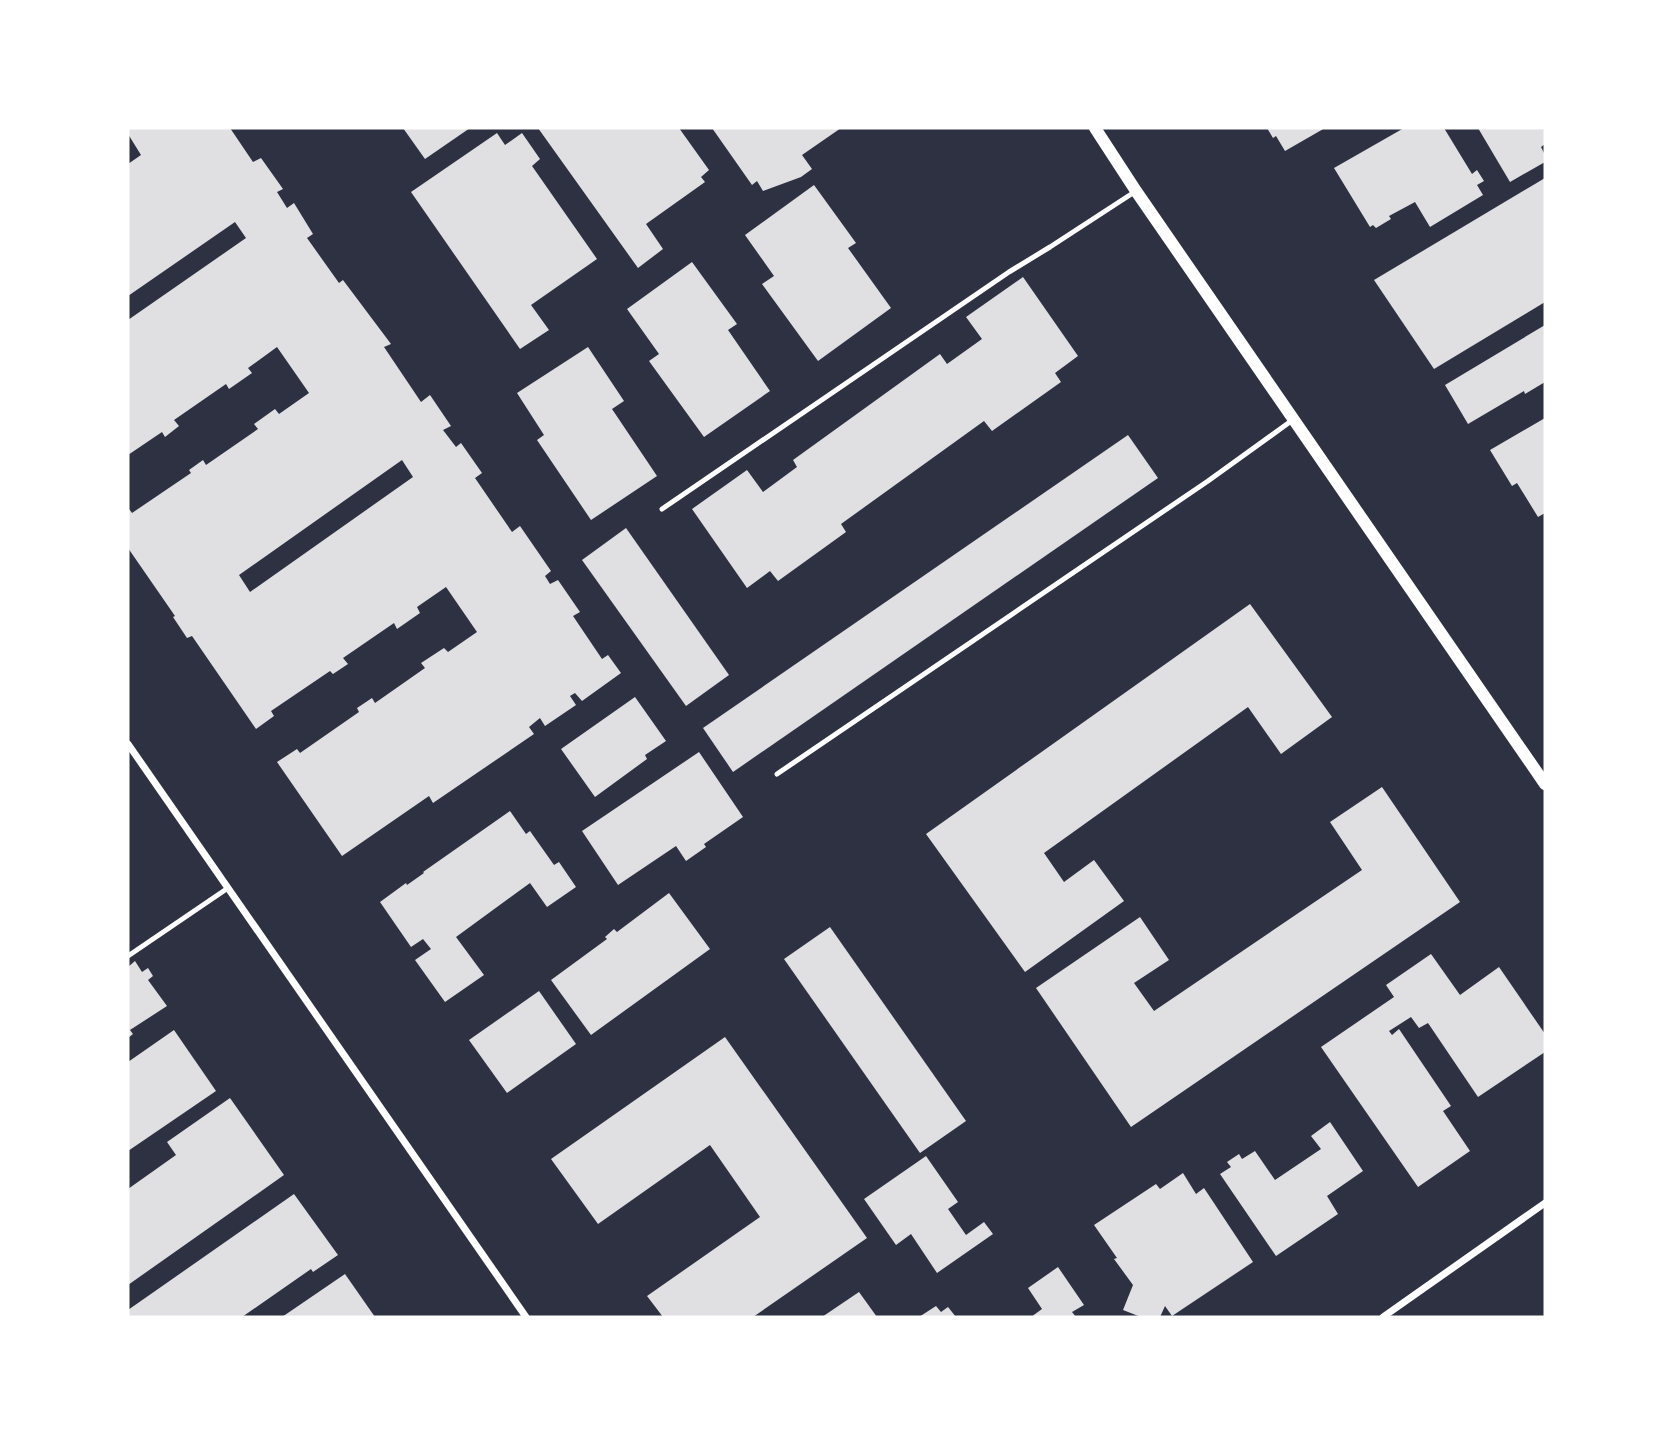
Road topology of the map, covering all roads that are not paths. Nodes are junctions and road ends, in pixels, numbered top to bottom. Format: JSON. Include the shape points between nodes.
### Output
{"nodes":[{"id":1,"x":1095,"y":128,"type":"edge"},
{"id":2,"x":1136,"y":191,"type":"junction"},
{"id":3,"x":1294,"y":419,"type":"junction"},
{"id":4,"x":662,"y":509,"type":"dead end"},
{"id":5,"x":128,"y":744,"type":"edge"},
{"id":6,"x":777,"y":774,"type":"dead end"},
{"id":7,"x":1545,"y":784,"type":"edge"},
{"id":8,"x":228,"y":888,"type":"junction"},
{"id":9,"x":128,"y":956,"type":"edge"},
{"id":10,"x":1545,"y":1203,"type":"edge"},
{"id":11,"x":526,"y":1317,"type":"edge"},
{"id":12,"x":1383,"y":1317,"type":"edge"}],
"edges":[{"from":1,"to":2,"type":"street"},
{"from":2,"to":3,"type":"street"},
{"from":2,"to":4,"type":"lane"},
{"from":3,"to":6,"type":"lane"},
{"from":3,"to":7,"type":"street"},
{"from":5,"to":8,"type":"street"},
{"from":8,"to":9,"type":"lane"},
{"from":8,"to":11,"type":"street"},
{"from":10,"to":12,"type":"street"}]}
